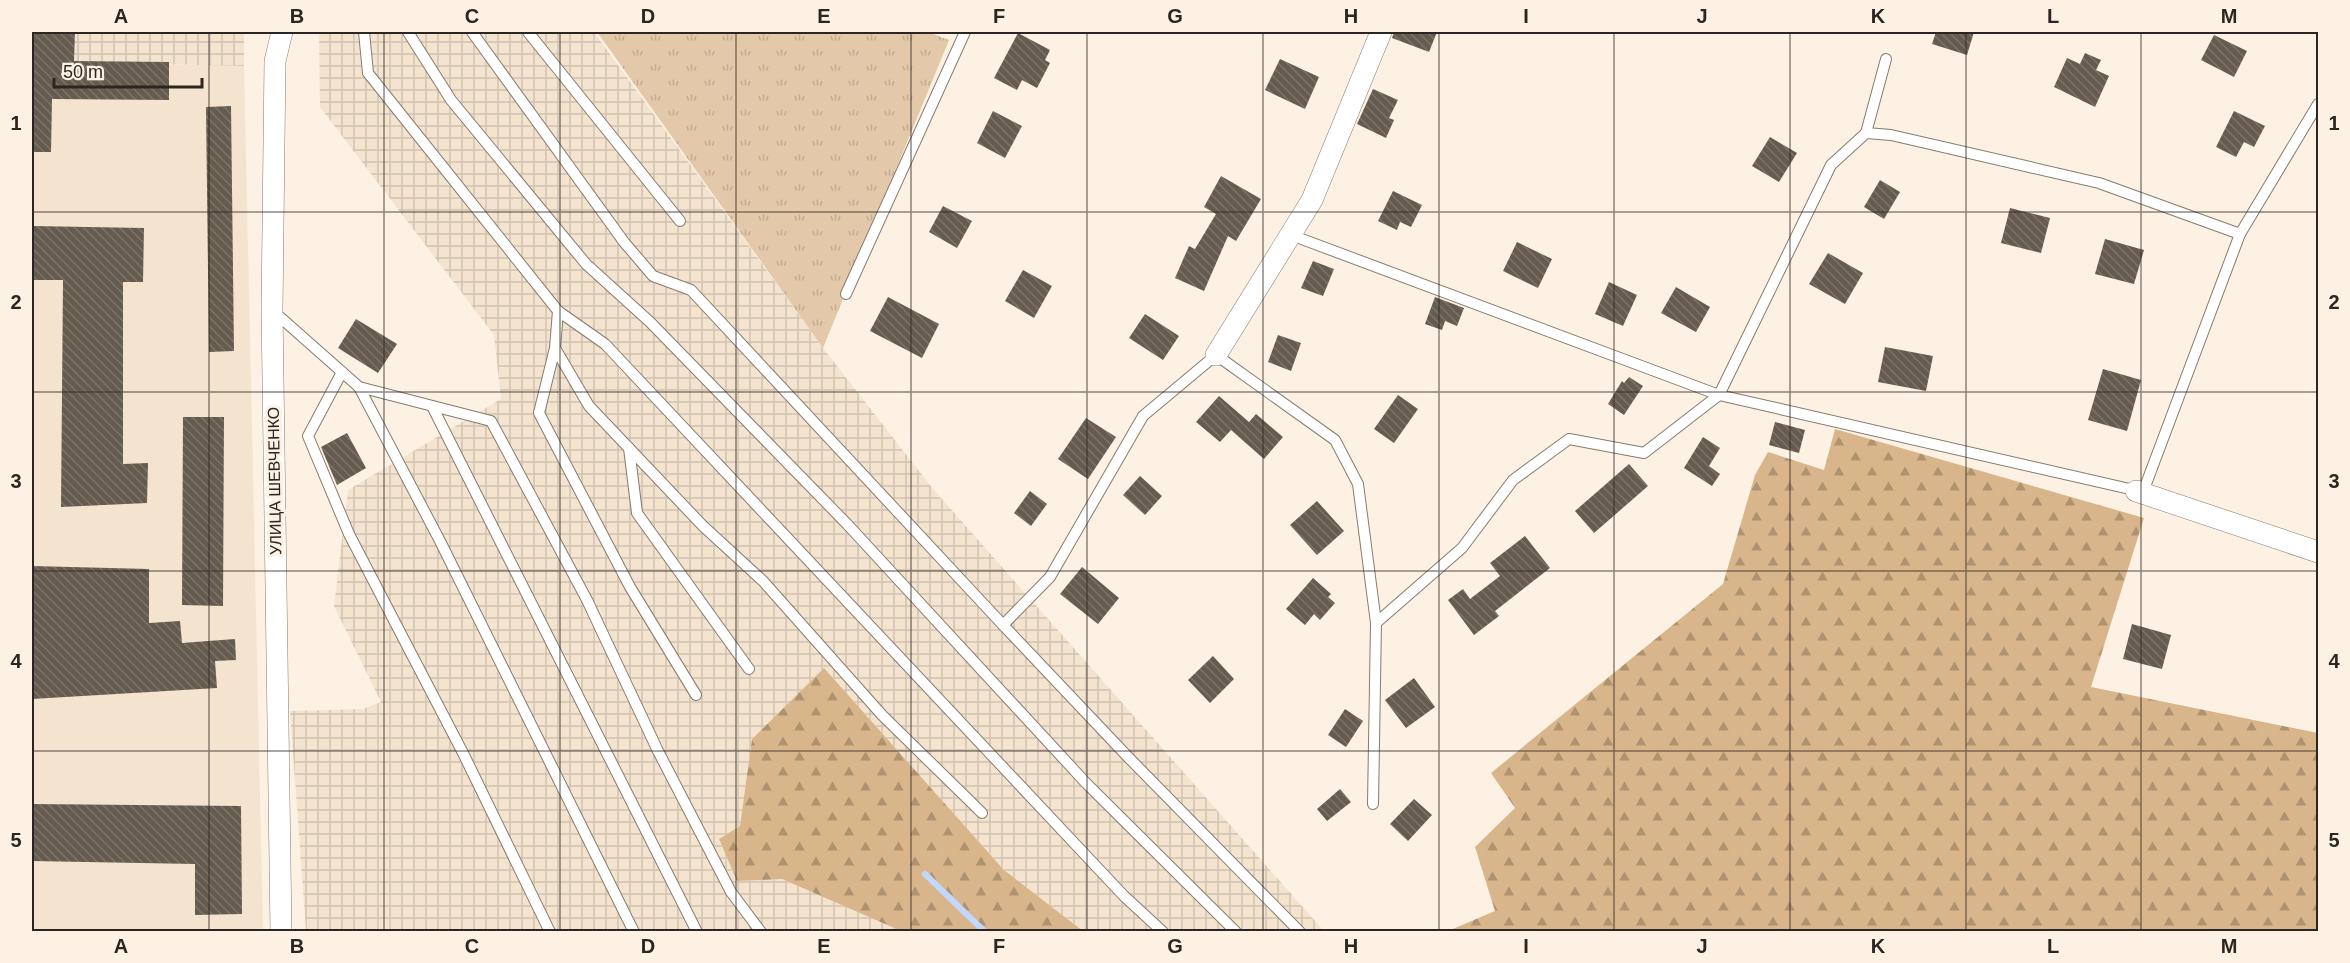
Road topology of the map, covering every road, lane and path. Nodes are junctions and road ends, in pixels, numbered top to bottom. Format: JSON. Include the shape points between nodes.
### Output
{"nodes":[{"id":1,"x":282,"y":32,"type":"edge"},
{"id":2,"x":364,"y":32,"type":"edge"},
{"id":3,"x":408,"y":32,"type":"edge"},
{"id":4,"x":472,"y":32,"type":"edge"},
{"id":5,"x":528,"y":32,"type":"edge"},
{"id":6,"x":965,"y":32,"type":"edge"},
{"id":7,"x":1381,"y":32,"type":"edge"},
{"id":8,"x":1886,"y":59,"type":"dead end"},
{"id":9,"x":2319,"y":104,"type":"edge"},
{"id":10,"x":1866,"y":133,"type":"junction"},
{"id":11,"x":680,"y":221,"type":"dead end"},
{"id":12,"x":2240,"y":234,"type":"junction"},
{"id":13,"x":1291,"y":235,"type":"junction"},
{"id":14,"x":846,"y":294,"type":"dead end"},
{"id":15,"x":272,"y":310,"type":"junction"},
{"id":16,"x":558,"y":311,"type":"junction"},
{"id":17,"x":555,"y":348,"type":"junction"},
{"id":18,"x":1216,"y":355,"type":"junction"},
{"id":19,"x":342,"y":372,"type":"junction"},
{"id":20,"x":359,"y":387,"type":"junction"},
{"id":21,"x":1719,"y":395,"type":"junction"},
{"id":22,"x":432,"y":406,"type":"junction"},
{"id":23,"x":629,"y":448,"type":"junction"},
{"id":24,"x":2136,"y":491,"type":"junction"},
{"id":25,"x":2319,"y":552,"type":"edge"},
{"id":26,"x":1376,"y":623,"type":"junction"},
{"id":27,"x":1003,"y":625,"type":"junction"},
{"id":28,"x":748,"y":669,"type":"dead end"},
{"id":29,"x":696,"y":695,"type":"dead end"},
{"id":30,"x":1373,"y":804,"type":"dead end"},
{"id":31,"x":982,"y":813,"type":"dead end"},
{"id":32,"x":281,"y":932,"type":"edge"},
{"id":33,"x":550,"y":932,"type":"edge"},
{"id":34,"x":634,"y":932,"type":"edge"},
{"id":35,"x":697,"y":932,"type":"edge"},
{"id":36,"x":761,"y":932,"type":"edge"},
{"id":37,"x":1163,"y":932,"type":"edge"},
{"id":38,"x":1236,"y":932,"type":"edge"},
{"id":39,"x":1300,"y":932,"type":"edge"}],
"edges":[{"from":1,"to":15,"type":"street","name":"УЛИЦА ШЕВЧЕНКО","via":[[275,61]]},
{"from":2,"to":16,"type":"lane","via":[[368,74]]},
{"from":3,"to":38,"type":"lane","via":[[451,100],[586,264],[650,322],[831,507],[1086,783]]},
{"from":4,"to":27,"type":"lane","via":[[624,242],[653,276],[691,290]]},
{"from":5,"to":11,"type":"lane"},
{"from":6,"to":14,"type":"lane"},
{"from":7,"to":13,"type":"street","via":[[1312,201]]},
{"from":8,"to":10,"type":"lane"},
{"from":9,"to":12,"type":"lane"},
{"from":10,"to":12,"type":"lane","via":[[1891,135],[2100,183]]},
{"from":10,"to":21,"type":"lane","via":[[1831,165]]},
{"from":12,"to":24,"type":"lane","via":[[2143,492]]},
{"from":13,"to":18,"type":"street"},
{"from":13,"to":21,"type":"lane"},
{"from":15,"to":19,"type":"lane"},
{"from":15,"to":32,"type":"street","name":"УЛИЦА ШЕВЧЕНКО"},
{"from":16,"to":17,"type":"lane"},
{"from":16,"to":37,"type":"lane","via":[[605,344],[1124,896]]},
{"from":17,"to":23,"type":"lane","via":[[589,406]]},
{"from":17,"to":29,"type":"lane","via":[[539,413],[630,587]]},
{"from":18,"to":26,"type":"lane","via":[[1335,440],[1358,484]]},
{"from":18,"to":27,"type":"lane","via":[[1143,416],[1050,577]]},
{"from":19,"to":20,"type":"lane"},
{"from":19,"to":33,"type":"lane","via":[[308,436],[350,534]]},
{"from":20,"to":22,"type":"lane"},
{"from":20,"to":34,"type":"lane"},
{"from":21,"to":24,"type":"lane"},
{"from":21,"to":26,"type":"lane","via":[[1644,453],[1569,439],[1513,480],[1462,548]]},
{"from":22,"to":35,"type":"lane"},
{"from":22,"to":36,"type":"lane","via":[[491,421],[587,600],[658,751],[731,892]]},
{"from":23,"to":28,"type":"lane","via":[[637,513]]},
{"from":23,"to":31,"type":"lane","via":[[703,526],[763,581],[882,715]]},
{"from":24,"to":25,"type":"street"},
{"from":26,"to":30,"type":"lane"},
{"from":27,"to":39,"type":"lane"}]}
